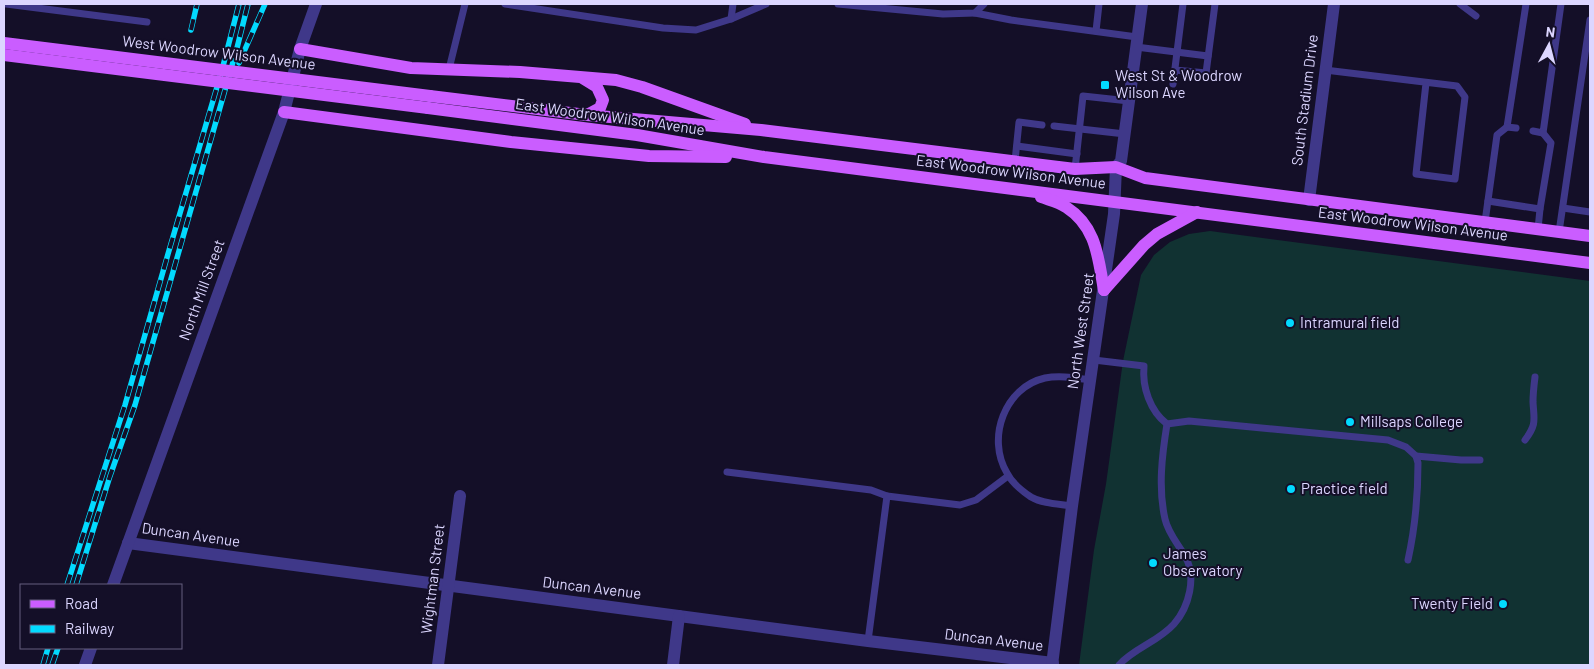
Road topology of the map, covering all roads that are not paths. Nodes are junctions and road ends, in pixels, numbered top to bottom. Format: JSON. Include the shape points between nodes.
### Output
{"nodes":[{"id":1,"x":6,"y":4,"type":"edge"},
{"id":2,"x":316,"y":4,"type":"edge"},
{"id":3,"x":465,"y":4,"type":"edge"},
{"id":4,"x":504,"y":4,"type":"edge"},
{"id":5,"x":733,"y":4,"type":"edge"},
{"id":6,"x":766,"y":4,"type":"edge"},
{"id":7,"x":838,"y":4,"type":"edge"},
{"id":8,"x":984,"y":4,"type":"edge"},
{"id":9,"x":1099,"y":4,"type":"edge"},
{"id":10,"x":1142,"y":4,"type":"edge"},
{"id":11,"x":1183,"y":4,"type":"edge"},
{"id":12,"x":1215,"y":4,"type":"edge"},
{"id":13,"x":1334,"y":4,"type":"edge"},
{"id":14,"x":1460,"y":4,"type":"edge"},
{"id":15,"x":1526,"y":4,"type":"edge"},
{"id":16,"x":1561,"y":4,"type":"edge"},
{"id":17,"x":872,"y":5,"type":"edge"},
{"id":18,"x":975,"y":13,"type":"junction"},
{"id":19,"x":1476,"y":16,"type":"dead end"},
{"id":20,"x":731,"y":19,"type":"junction"},
{"id":21,"x":1590,"y":20,"type":"edge"},
{"id":22,"x":147,"y":22,"type":"dead end"},
{"id":23,"x":1096,"y":31,"type":"junction"},
{"id":24,"x":4,"y":42,"type":"edge"},
{"id":25,"x":1137,"y":42,"type":"junction"},
{"id":26,"x":300,"y":49,"type":"junction"},
{"id":27,"x":1178,"y":52,"type":"junction"},
{"id":28,"x":4,"y":56,"type":"edge"},
{"id":29,"x":1208,"y":56,"type":"junction"},
{"id":30,"x":448,"y":68,"type":"junction"},
{"id":31,"x":1175,"y":70,"type":"junction"},
{"id":32,"x":1325,"y":70,"type":"junction"},
{"id":33,"x":582,"y":78,"type":"junction"},
{"id":34,"x":1426,"y":83,"type":"junction"},
{"id":35,"x":1173,"y":84,"type":"dead end"},
{"id":36,"x":1129,"y":101,"type":"junction"},
{"id":37,"x":429,"y":102,"type":"junction"},
{"id":38,"x":284,"y":112,"type":"junction"},
{"id":39,"x":587,"y":115,"type":"junction"},
{"id":40,"x":1042,"y":125,"type":"dead end"},
{"id":41,"x":1054,"y":126,"type":"dead end"},
{"id":42,"x":1507,"y":127,"type":"junction"},
{"id":43,"x":1516,"y":128,"type":"dead end"},
{"id":44,"x":1079,"y":129,"type":"junction"},
{"id":45,"x":761,"y":130,"type":"junction"},
{"id":46,"x":1533,"y":131,"type":"dead end"},
{"id":47,"x":1543,"y":132,"type":"junction"},
{"id":48,"x":1125,"y":134,"type":"junction"},
{"id":49,"x":1017,"y":146,"type":"junction"},
{"id":50,"x":1077,"y":154,"type":"junction"},
{"id":51,"x":764,"y":157,"type":"junction"},
{"id":52,"x":1015,"y":161,"type":"junction"},
{"id":53,"x":1116,"y":167,"type":"junction"},
{"id":54,"x":1075,"y":169,"type":"junction"},
{"id":55,"x":1022,"y":190,"type":"junction"},
{"id":56,"x":1309,"y":200,"type":"junction"},
{"id":57,"x":1116,"y":201,"type":"junction"},
{"id":58,"x":1488,"y":201,"type":"junction"},
{"id":59,"x":1563,"y":208,"type":"junction"},
{"id":60,"x":1540,"y":209,"type":"junction"},
{"id":61,"x":1197,"y":212,"type":"junction"},
{"id":62,"x":1590,"y":212,"type":"edge"},
{"id":63,"x":1485,"y":222,"type":"junction"},
{"id":64,"x":1538,"y":229,"type":"junction"},
{"id":65,"x":1559,"y":232,"type":"junction"},
{"id":66,"x":1590,"y":236,"type":"edge"},
{"id":67,"x":1590,"y":263,"type":"edge"},
{"id":68,"x":1104,"y":290,"type":"junction"},
{"id":69,"x":1094,"y":360,"type":"junction"},
{"id":70,"x":1534,"y":377,"type":"dead end"},
{"id":71,"x":1091,"y":380,"type":"junction"},
{"id":72,"x":1167,"y":424,"type":"junction"},
{"id":73,"x":1525,"y":440,"type":"dead end"},
{"id":74,"x":1416,"y":456,"type":"junction"},
{"id":75,"x":1480,"y":460,"type":"dead end"},
{"id":76,"x":727,"y":472,"type":"dead end"},
{"id":77,"x":1008,"y":476,"type":"junction"},
{"id":78,"x":460,"y":496,"type":"dead end"},
{"id":79,"x":887,"y":496,"type":"junction"},
{"id":80,"x":1072,"y":506,"type":"junction"},
{"id":81,"x":128,"y":543,"type":"junction"},
{"id":82,"x":1408,"y":560,"type":"dead end"},
{"id":83,"x":113,"y":584,"type":"edge"},
{"id":84,"x":449,"y":586,"type":"junction"},
{"id":85,"x":679,"y":616,"type":"junction"},
{"id":86,"x":868,"y":640,"type":"junction"},
{"id":87,"x":91,"y":649,"type":"edge"},
{"id":88,"x":996,"y":661,"type":"edge"},
{"id":89,"x":1052,"y":664,"type":"edge"},
{"id":90,"x":85,"y":665,"type":"edge"},
{"id":91,"x":438,"y":665,"type":"edge"},
{"id":92,"x":673,"y":665,"type":"edge"},
{"id":93,"x":1119,"y":665,"type":"edge"}],
"edges":[{"from":1,"to":22,"type":"lane"},
{"from":2,"to":26,"type":"street","name":"North Mill Street"},
{"from":3,"to":30,"type":"lane"},
{"from":4,"to":20,"type":"lane","via":[[663,28],[696,30]]},
{"from":5,"to":20,"type":"lane"},
{"from":6,"to":20,"type":"lane"},
{"from":7,"to":17,"type":"lane"},
{"from":8,"to":18,"type":"lane"},
{"from":9,"to":23,"type":"lane"},
{"from":10,"to":25,"type":"street","name":"North West Street"},
{"from":11,"to":27,"type":"lane"},
{"from":12,"to":29,"type":"lane"},
{"from":13,"to":32,"type":"street","name":"South Stadium Drive"},
{"from":14,"to":19,"type":"lane"},
{"from":15,"to":42,"type":"lane"},
{"from":16,"to":47,"type":"lane"},
{"from":17,"to":18,"type":"lane","via":[[943,14]]},
{"from":18,"to":23,"type":"lane"},
{"from":21,"to":59,"type":"lane"},
{"from":23,"to":25,"type":"lane"},
{"from":24,"to":37,"type":"main road","name":"West Woodrow Wilson Avenue","bridge":true},
{"from":25,"to":27,"type":"lane"},
{"from":25,"to":36,"type":"street","name":"North West Street"},
{"from":26,"to":30,"type":"main road","via":[[412,68]]},
{"from":26,"to":38,"type":"street","name":"North Mill Street"},
{"from":27,"to":29,"type":"lane"},
{"from":27,"to":31,"type":"lane"},
{"from":28,"to":37,"type":"main road","name":"West Woodrow Wilson Avenue","bridge":true},
{"from":29,"to":31,"type":"lane","via":[[1206,73]]},
{"from":30,"to":33,"type":"main road"},
{"from":31,"to":35,"type":"lane"},
{"from":32,"to":34,"type":"lane"},
{"from":32,"to":56,"type":"street","name":"South Stadium Drive"},
{"from":33,"to":39,"type":"main road","via":[[597,87],[603,100],[600,108]]},
{"from":33,"to":45,"type":"main road","via":[[616,80],[642,87]]},
{"from":34,"to":34,"type":"lane","via":[[1457,86],[1465,97],[1455,179],[1416,174]]},
{"from":36,"to":44,"type":"lane","via":[[1084,96]]},
{"from":36,"to":48,"type":"street","name":"North West Street"},
{"from":37,"to":39,"type":"main road","name":"East Woodrow Wilson Avenue"},
{"from":37,"to":51,"type":"main road","name":"East Woodrow Wilson Avenue"},
{"from":38,"to":51,"type":"main road","via":[[511,142],[649,156]]},
{"from":38,"to":81,"type":"street","name":"North Mill Street"},
{"from":39,"to":45,"type":"main road","name":"East Woodrow Wilson Avenue"},
{"from":40,"to":49,"type":"lane","via":[[1019,122]]},
{"from":41,"to":44,"type":"lane"},
{"from":42,"to":43,"type":"lane"},
{"from":42,"to":58,"type":"lane","via":[[1497,135]]},
{"from":44,"to":48,"type":"lane"},
{"from":44,"to":50,"type":"lane"},
{"from":45,"to":52,"type":"main road","name":"East Woodrow Wilson Avenue"},
{"from":46,"to":47,"type":"lane"},
{"from":47,"to":60,"type":"lane","via":[[1551,143]]},
{"from":48,"to":53,"type":"street","name":"North West Street","via":[[1121,161]]},
{"from":49,"to":50,"type":"lane"},
{"from":49,"to":52,"type":"lane"},
{"from":50,"to":54,"type":"lane"},
{"from":51,"to":55,"type":"main road","name":"East Woodrow Wilson Avenue"},
{"from":52,"to":54,"type":"main road","name":"East Woodrow Wilson Avenue"},
{"from":53,"to":54,"type":"main road","name":"East Woodrow Wilson Avenue"},
{"from":53,"to":56,"type":"main road","name":"East Woodrow Wilson Avenue","via":[[1145,178]]},
{"from":53,"to":57,"type":"street","name":"North West Street"},
{"from":55,"to":57,"type":"main road","name":"East Woodrow Wilson Avenue"},
{"from":55,"to":68,"type":"main road","via":[[1065,206],[1088,228],[1095,242]]},
{"from":56,"to":63,"type":"main road","name":"East Woodrow Wilson Avenue"},
{"from":57,"to":61,"type":"main road","name":"East Woodrow Wilson Avenue"},
{"from":57,"to":68,"type":"street","name":"North West Street"},
{"from":58,"to":60,"type":"lane"},
{"from":58,"to":63,"type":"lane"},
{"from":59,"to":62,"type":"lane"},
{"from":59,"to":65,"type":"lane"},
{"from":60,"to":64,"type":"lane"},
{"from":61,"to":67,"type":"main road","name":"East Woodrow Wilson Avenue"},
{"from":61,"to":68,"type":"main road","via":[[1157,234]]},
{"from":63,"to":64,"type":"main road","name":"East Woodrow Wilson Avenue"},
{"from":64,"to":65,"type":"main road","name":"East Woodrow Wilson Avenue"},
{"from":65,"to":66,"type":"main road","name":"East Woodrow Wilson Avenue"},
{"from":68,"to":69,"type":"street","name":"North West Street"},
{"from":69,"to":71,"type":"street","name":"North West Street"},
{"from":69,"to":72,"type":"lane","via":[[1144,366],[1145,390],[1159,418]]},
{"from":70,"to":73,"type":"lane","via":[[1535,423]]},
{"from":71,"to":77,"type":"lane","via":[[1056,376],[1044,378],[1013,397],[1004,412],[998,437]]},
{"from":71,"to":80,"type":"street","name":"North West Street"},
{"from":72,"to":74,"type":"lane","via":[[1189,421],[1388,440],[1406,447]]},
{"from":72,"to":93,"type":"lane","via":[[1161,461],[1165,521],[1189,565],[1187,602],[1164,634]]},
{"from":74,"to":75,"type":"lane"},
{"from":74,"to":82,"type":"lane","via":[[1416,508]]},
{"from":76,"to":79,"type":"lane","via":[[871,490]]},
{"from":77,"to":79,"type":"lane","via":[[979,498],[964,504]]},
{"from":77,"to":80,"type":"lane","via":[[1032,497],[1046,503]]},
{"from":78,"to":84,"type":"street","name":"Wightman Street"},
{"from":79,"to":86,"type":"lane"},
{"from":80,"to":89,"type":"street","name":"North West Street"},
{"from":81,"to":83,"type":"street","name":"North Mill Street"},
{"from":81,"to":84,"type":"street","name":"Duncan Avenue"},
{"from":84,"to":85,"type":"street","name":"Duncan Avenue"},
{"from":84,"to":91,"type":"street","name":"Wightman Street"},
{"from":85,"to":86,"type":"street","name":"Duncan Avenue"},
{"from":85,"to":92,"type":"street"},
{"from":86,"to":88,"type":"street","name":"Duncan Avenue"},
{"from":87,"to":90,"type":"street"},
{"from":88,"to":89,"type":"street","name":"Duncan Avenue"}]}
